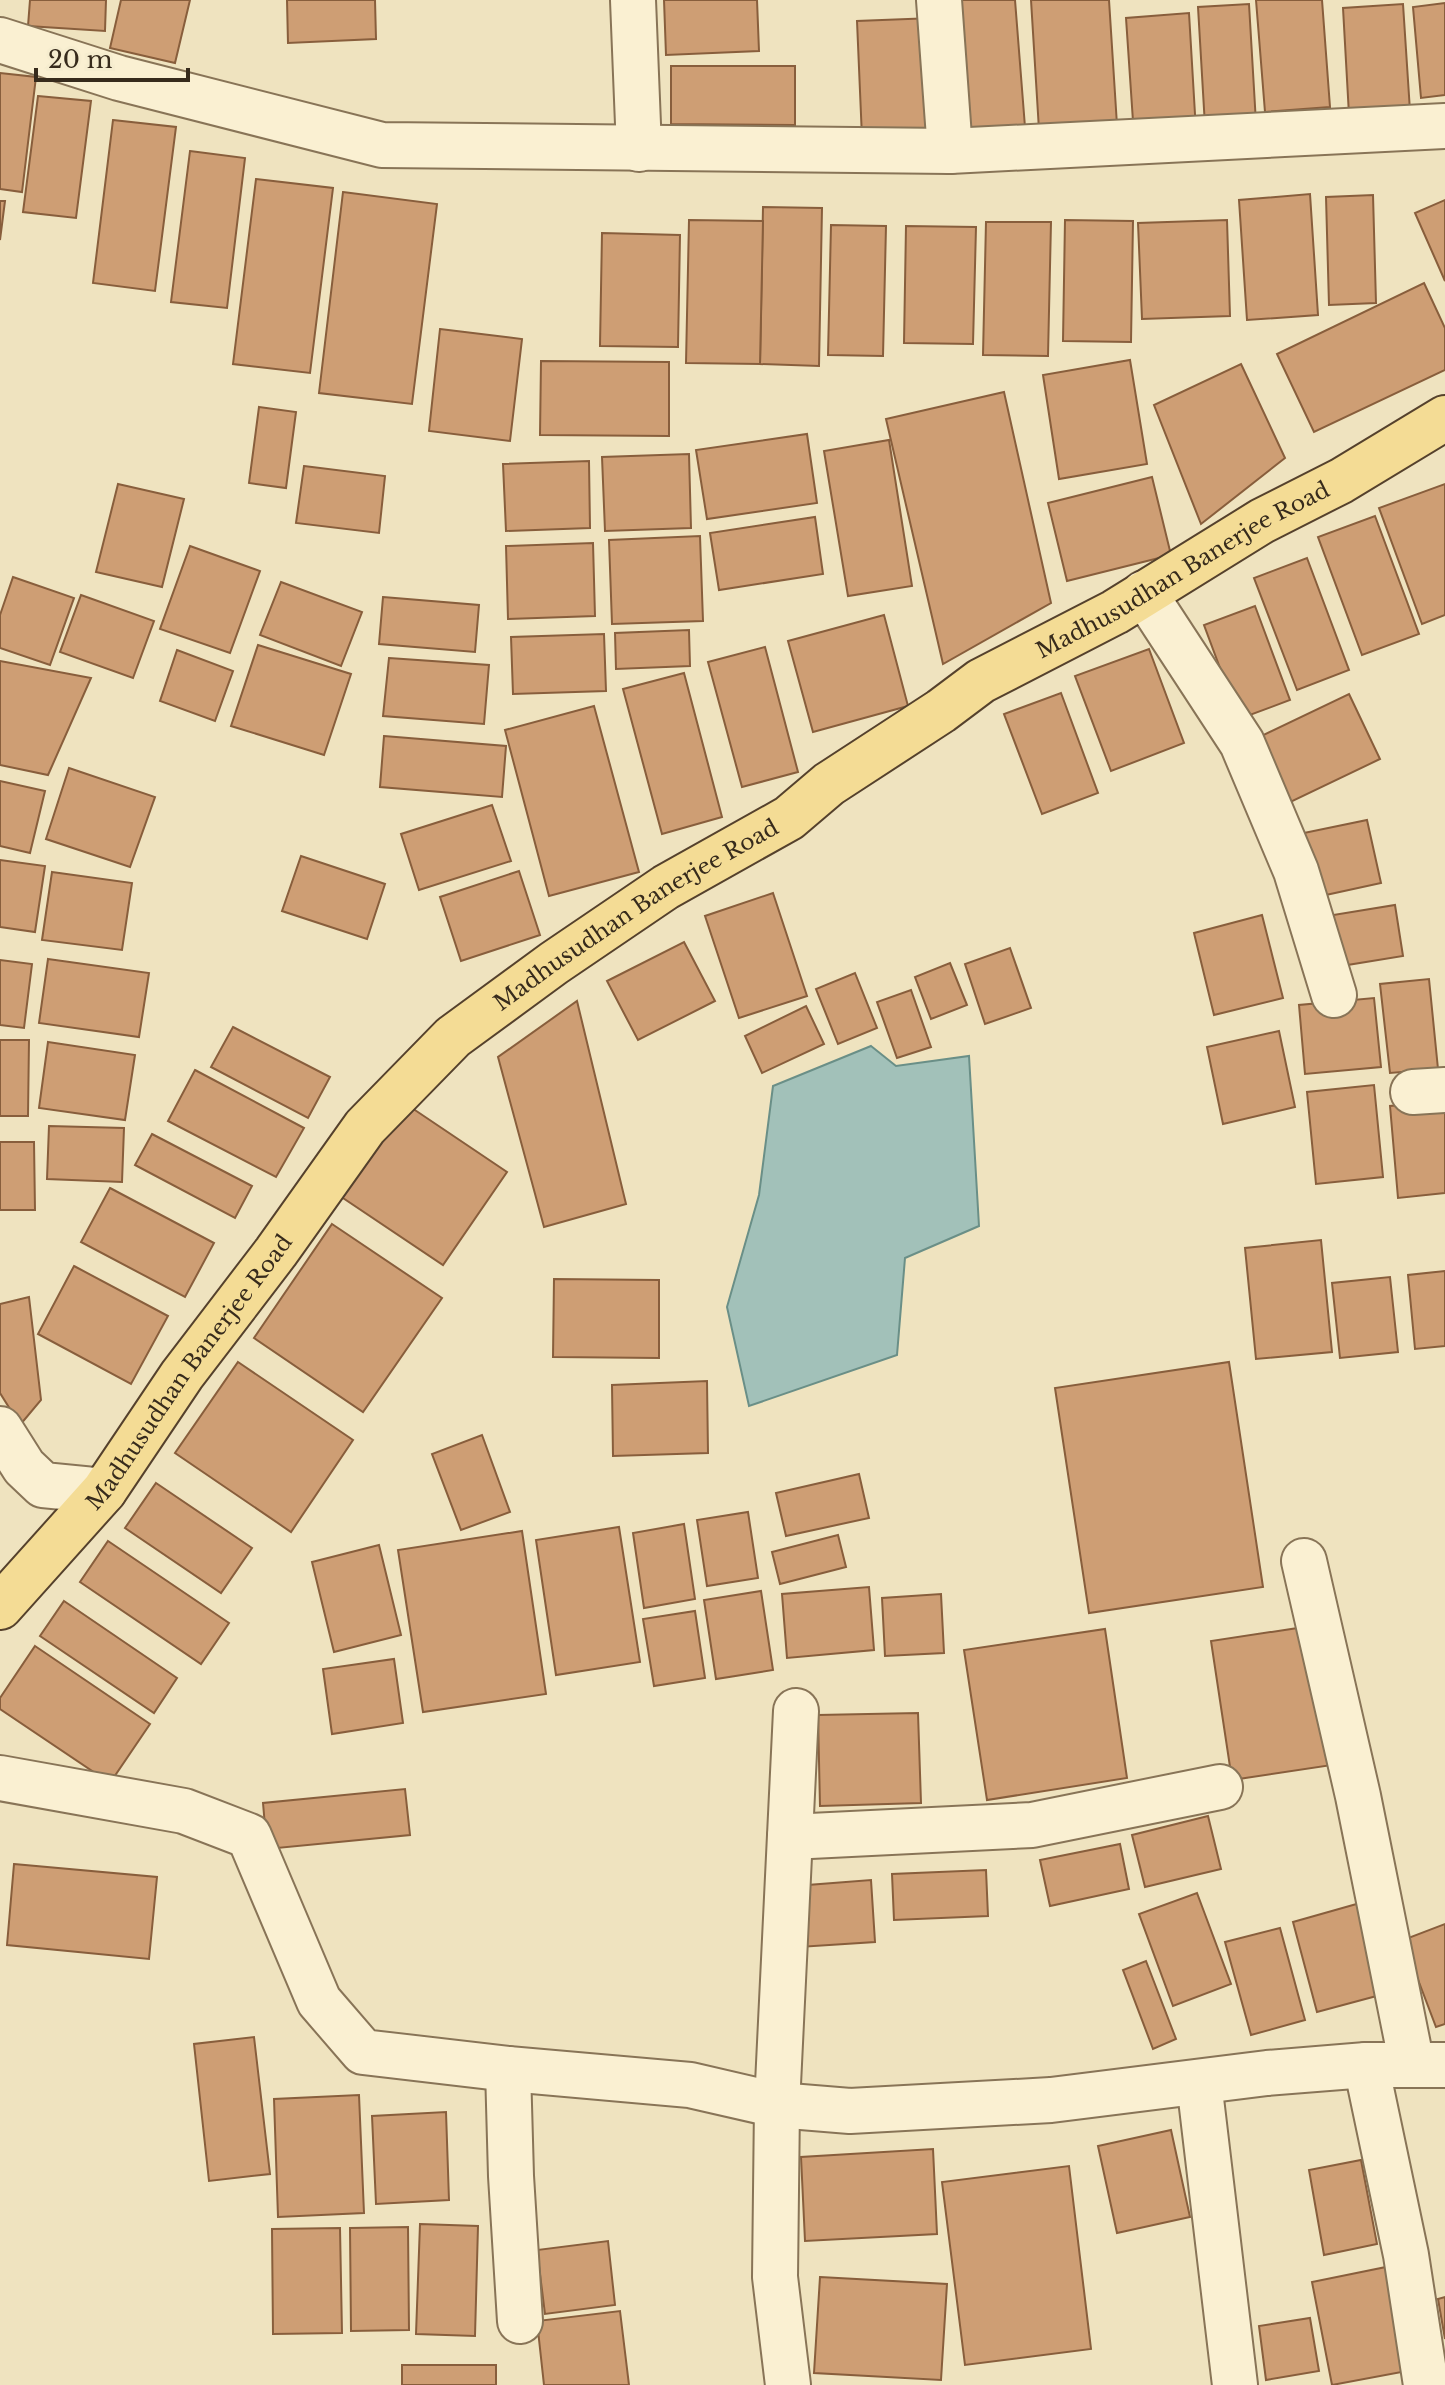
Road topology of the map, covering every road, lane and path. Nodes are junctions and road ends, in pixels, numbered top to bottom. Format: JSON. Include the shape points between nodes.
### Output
{"nodes":[{"id":1,"x":633,"y":0,"type":"edge"},
{"id":2,"x":939,"y":0,"type":"edge"},
{"id":3,"x":0,"y":40,"type":"edge"},
{"id":4,"x":1445,"y":126,"type":"edge"},
{"id":5,"x":639,"y":149,"type":"junction"},
{"id":6,"x":950,"y":151,"type":"junction"},
{"id":7,"x":1445,"y":418,"type":"edge"},
{"id":8,"x":1144,"y":593,"type":"junction"},
{"id":9,"x":1334,"y":995,"type":"dead end"},
{"id":10,"x":0,"y":1429,"type":"edge"},
{"id":11,"x":104,"y":1491,"type":"junction"},
{"id":12,"x":1304,"y":1561,"type":"dead end"},
{"id":13,"x":0,"y":1607,"type":"edge"},
{"id":14,"x":796,"y":1711,"type":"dead end"},
{"id":15,"x":0,"y":1778,"type":"edge"},
{"id":16,"x":1220,"y":1787,"type":"dead end"},
{"id":17,"x":790,"y":1837,"type":"junction"},
{"id":18,"x":1366,"y":2065,"type":"junction"},
{"id":19,"x":1428,"y":2065,"type":"edge"},
{"id":20,"x":508,"y":2069,"type":"junction"},
{"id":21,"x":1199,"y":2082,"type":"junction"},
{"id":22,"x":777,"y":2105,"type":"junction"},
{"id":23,"x":520,"y":2321,"type":"dead end"},
{"id":24,"x":788,"y":2385,"type":"edge"},
{"id":25,"x":1235,"y":2385,"type":"edge"},
{"id":26,"x":1426,"y":2385,"type":"edge"}],
"edges":[{"from":1,"to":5,"type":"street"},
{"from":2,"to":6,"type":"street"},
{"from":3,"to":5,"type":"street","via":[[119,78],[382,145]]},
{"from":4,"to":6,"type":"street"},
{"from":5,"to":6,"type":"street"},
{"from":7,"to":8,"type":"main road","name":"Madhusudhan Banerjee Road"},
{"from":8,"to":9,"type":"street","via":[[1242,743],[1296,871]]},
{"from":8,"to":11,"type":"main road","name":"Madhusudhan Banerjee Road","via":[[981,681],[829,784],[789,818],[666,887],[453,1037],[365,1127],[182,1375]]},
{"from":10,"to":11,"type":"street","via":[[24,1467],[43,1485]]},
{"from":11,"to":13,"type":"main road","name":"Madhusudhan Banerjee Road"},
{"from":12,"to":19,"type":"street"},
{"from":14,"to":17,"type":"street"},
{"from":15,"to":20,"type":"street","via":[[184,1811],[249,1836],[319,2001],[363,2052]]},
{"from":16,"to":17,"type":"street","via":[[1032,1825]]},
{"from":17,"to":22,"type":"street"},
{"from":18,"to":19,"type":"street"},
{"from":18,"to":21,"type":"street"},
{"from":18,"to":26,"type":"street","via":[[1406,2255]]},
{"from":20,"to":22,"type":"street","via":[[690,2085]]},
{"from":20,"to":23,"type":"street"},
{"from":21,"to":22,"type":"street","via":[[1005,2103],[850,2111]]},
{"from":21,"to":25,"type":"street"},
{"from":22,"to":24,"type":"street","via":[[775,2277]]}]}
